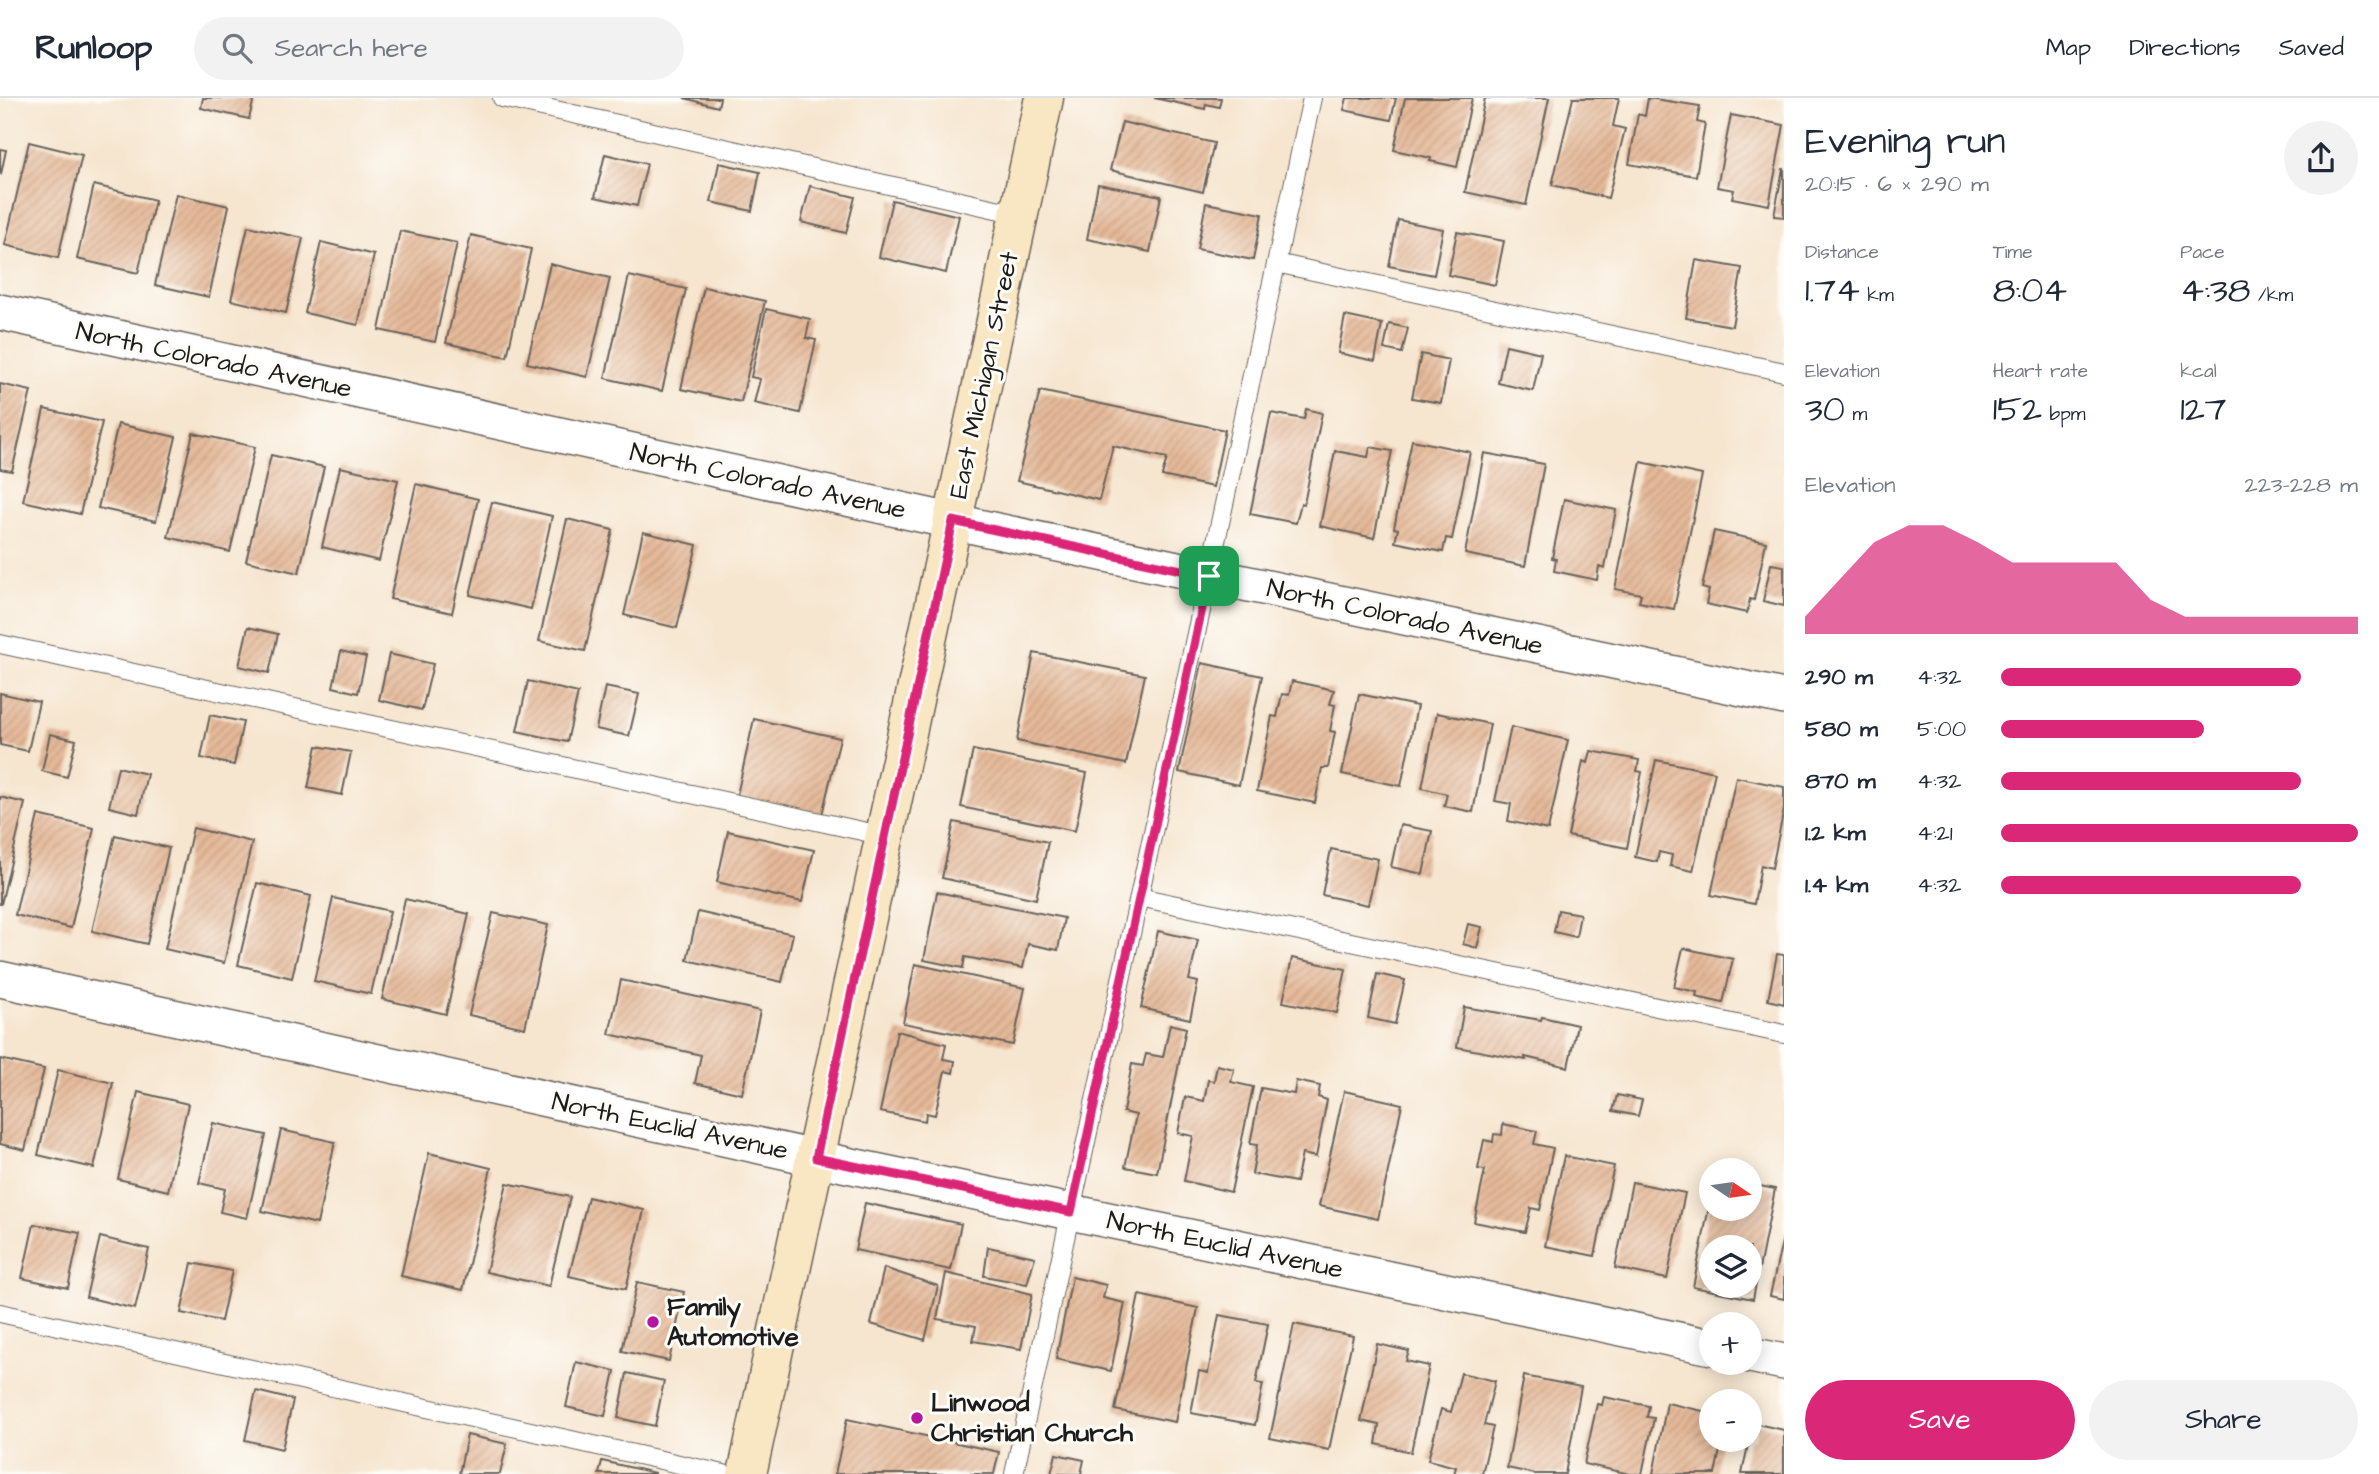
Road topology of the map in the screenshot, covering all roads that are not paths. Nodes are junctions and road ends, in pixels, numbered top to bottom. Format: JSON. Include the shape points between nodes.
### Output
{"nodes":[{"id":1,"x":502,"y":98,"type":"edge"},
{"id":2,"x":1044,"y":98,"type":"edge"},
{"id":3,"x":1312,"y":98,"type":"edge"},
{"id":4,"x":1018,"y":214,"type":"junction"},
{"id":5,"x":1276,"y":263,"type":"junction"},
{"id":6,"x":0,"y":313,"type":"edge"},
{"id":7,"x":1784,"y":372,"type":"edge"},
{"id":8,"x":953,"y":521,"type":"junction"},
{"id":9,"x":1209,"y":576,"type":"junction"},
{"id":10,"x":0,"y":644,"type":"edge"},
{"id":11,"x":1784,"y":697,"type":"edge"},
{"id":12,"x":885,"y":836,"type":"junction"},
{"id":13,"x":1139,"y":897,"type":"junction"},
{"id":14,"x":0,"y":979,"type":"edge"},
{"id":15,"x":1784,"y":1034,"type":"edge"},
{"id":16,"x":816,"y":1158,"type":"junction"},
{"id":17,"x":1071,"y":1212,"type":"junction"},
{"id":18,"x":0,"y":1314,"type":"edge"},
{"id":19,"x":1699,"y":1344,"type":"edge"},
{"id":20,"x":1762,"y":1357,"type":"edge"},
{"id":21,"x":1784,"y":1362,"type":"edge"},
{"id":22,"x":724,"y":1474,"type":"edge"},
{"id":23,"x":747,"y":1474,"type":"edge"},
{"id":24,"x":1014,"y":1474,"type":"edge"}],
"edges":[{"from":1,"to":4,"type":"lane"},
{"from":2,"to":4,"type":"main road","name":"East Michigan Street"},
{"from":3,"to":5,"type":"lane"},
{"from":4,"to":8,"type":"main road","name":"East Michigan Street"},
{"from":5,"to":7,"type":"lane"},
{"from":5,"to":9,"type":"lane"},
{"from":6,"to":8,"type":"street","name":"North Colorado Avenue"},
{"from":8,"to":9,"type":"street","name":"North Colorado Avenue"},
{"from":8,"to":12,"type":"main road","name":"East Michigan Street"},
{"from":9,"to":11,"type":"street","name":"North Colorado Avenue"},
{"from":9,"to":13,"type":"lane"},
{"from":10,"to":12,"type":"lane"},
{"from":12,"to":16,"type":"main road","name":"East Michigan Street"},
{"from":13,"to":15,"type":"lane"},
{"from":13,"to":17,"type":"lane"},
{"from":14,"to":16,"type":"street","name":"North Euclid Avenue"},
{"from":16,"to":17,"type":"street","name":"North Euclid Avenue"},
{"from":16,"to":23,"type":"main road","name":"East Michigan Street"},
{"from":17,"to":19,"type":"street","name":"North Euclid Avenue"},
{"from":17,"to":24,"type":"lane"},
{"from":18,"to":22,"type":"lane"},
{"from":20,"to":21,"type":"street"}]}
